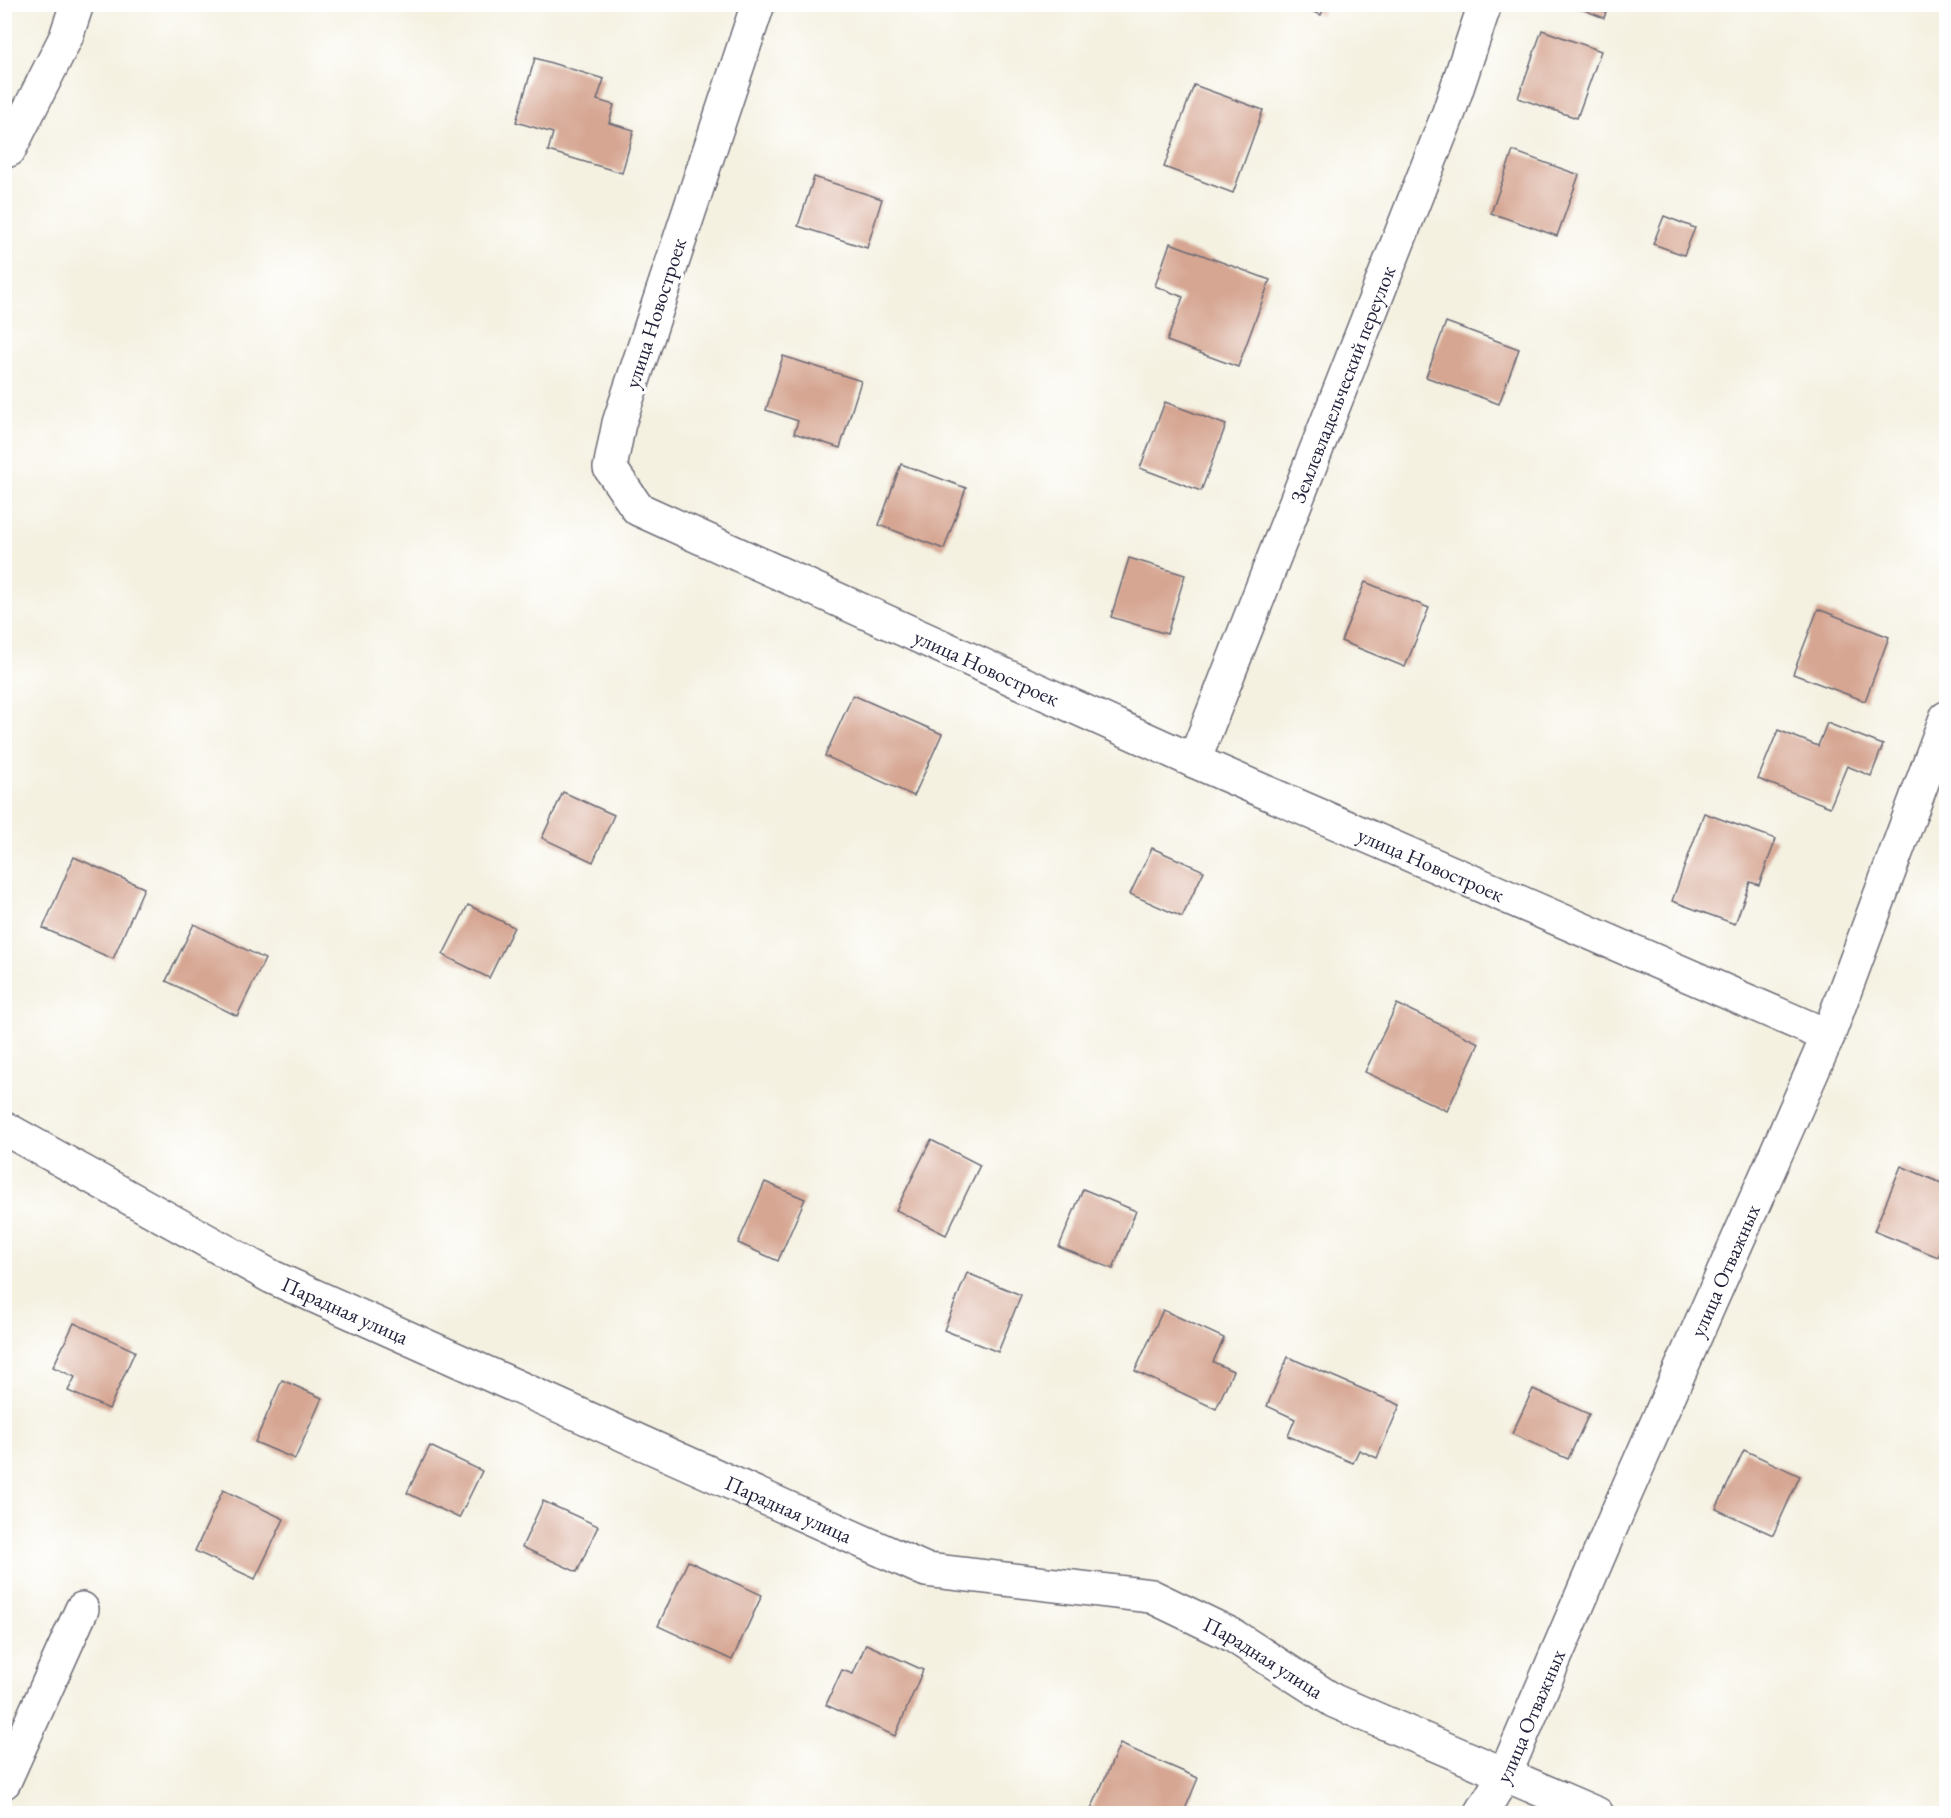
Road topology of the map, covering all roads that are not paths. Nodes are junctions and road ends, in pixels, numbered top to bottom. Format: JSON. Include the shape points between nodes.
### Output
{"nodes":[{"id":1,"x":77,"y":4,"type":"edge"},
{"id":2,"x":758,"y":4,"type":"edge"},
{"id":3,"x":1485,"y":4,"type":"edge"},
{"id":4,"x":4,"y":151,"type":"edge"},
{"id":5,"x":1947,"y":718,"type":"edge"},
{"id":6,"x":1194,"y":761,"type":"junction"},
{"id":7,"x":1828,"y":1036,"type":"junction"},
{"id":8,"x":4,"y":1128,"type":"edge"},
{"id":9,"x":82,"y":1609,"type":"dead end"},
{"id":10,"x":1506,"y":1772,"type":"junction"},
{"id":11,"x":4,"y":1782,"type":"edge"},
{"id":12,"x":1481,"y":1814,"type":"edge"},
{"id":13,"x":1597,"y":1814,"type":"edge"}],
"edges":[{"from":1,"to":4,"type":"street","via":[[66,37],[9,150]]},
{"from":2,"to":6,"type":"street","name":"улица Новостроек","via":[[619,423],[610,468],[638,509]]},
{"from":3,"to":6,"type":"street","name":"Землевладельческий переулок","via":[[1449,112]]},
{"from":5,"to":7,"type":"street","name":"улица Отважных"},
{"from":6,"to":7,"type":"street","name":"улица Новостроек"},
{"from":7,"to":10,"type":"street","name":"улица Отважных"},
{"from":8,"to":10,"type":"street","name":"Парадная улица","via":[[272,1277],[926,1569],[1151,1596],[1232,1635],[1334,1701]]},
{"from":9,"to":11,"type":"street"},
{"from":10,"to":12,"type":"street","name":"улица Отважных"},
{"from":10,"to":13,"type":"street","name":"Парадная улица"}]}
